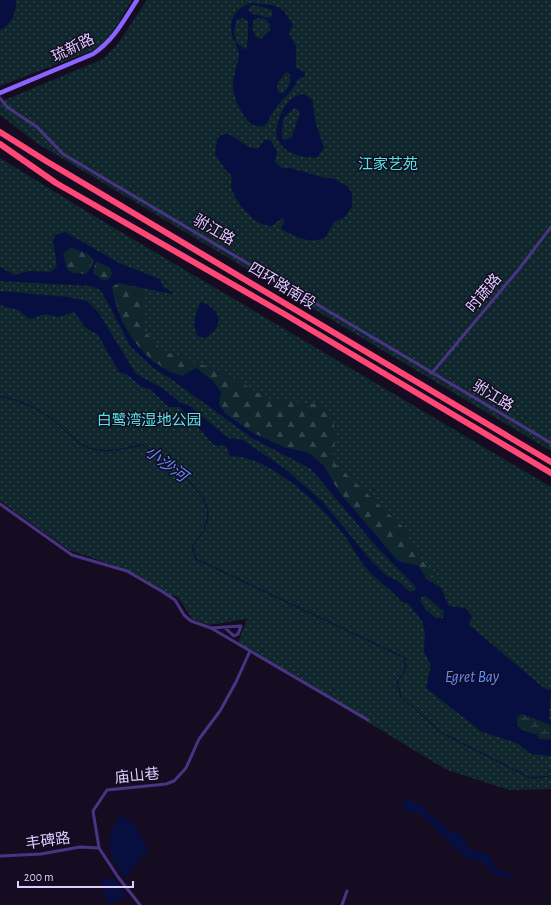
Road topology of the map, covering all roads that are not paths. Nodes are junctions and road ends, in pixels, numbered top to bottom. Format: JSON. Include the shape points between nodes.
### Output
{"nodes":[{"id":1,"x":137,"y":0,"type":"edge"},
{"id":2,"x":0,"y":93,"type":"edge"},
{"id":3,"x":0,"y":98,"type":"edge"},
{"id":4,"x":0,"y":128,"type":"edge"},
{"id":5,"x":0,"y":132,"type":"edge"},
{"id":6,"x":0,"y":144,"type":"edge"},
{"id":7,"x":0,"y":149,"type":"edge"},
{"id":8,"x":46,"y":162,"type":"junction"},
{"id":9,"x":56,"y":183,"type":"junction"},
{"id":10,"x":551,"y":227,"type":"edge"},
{"id":11,"x":432,"y":373,"type":"junction"},
{"id":12,"x":551,"y":443,"type":"edge"},
{"id":13,"x":551,"y":462,"type":"edge"},
{"id":14,"x":551,"y":473,"type":"edge"},
{"id":15,"x":0,"y":504,"type":"edge"},
{"id":16,"x":210,"y":628,"type":"junction"},
{"id":17,"x":225,"y":628,"type":"junction"},
{"id":18,"x":250,"y":651,"type":"junction"},
{"id":19,"x":368,"y":720,"type":"dead end"},
{"id":20,"x":99,"y":848,"type":"junction"},
{"id":21,"x":0,"y":856,"type":"edge"},
{"id":22,"x":347,"y":891,"type":"dead end"},
{"id":23,"x":140,"y":905,"type":"edge"},
{"id":24,"x":342,"y":905,"type":"edge"}],
"edges":[{"from":1,"to":2,"type":"street","name":"琉新路","via":[[114,36],[102,48]]},
{"from":3,"to":11,"type":"street","name":"驸江路","via":[[7,107],[37,127],[63,154]]},
{"from":4,"to":8,"type":"highway"},
{"from":5,"to":8,"type":"highway","name":"四环路南段"},
{"from":6,"to":9,"type":"highway","name":"四环路南段"},
{"from":7,"to":9,"type":"highway"},
{"from":8,"to":13,"type":"highway","name":"四环路南段"},
{"from":9,"to":14,"type":"highway","name":"四环路南段","via":[[286,315]]},
{"from":10,"to":11,"type":"street","name":"时蔬路"},
{"from":11,"to":12,"type":"street","name":"驸江路"},
{"from":15,"to":16,"type":"street","via":[[72,555],[127,571],[175,600],[191,621]]},
{"from":16,"to":17,"type":"street"},
{"from":16,"to":18,"type":"street"},
{"from":17,"to":17,"type":"street","via":[[235,626],[240,626],[238,634],[234,636]]},
{"from":18,"to":19,"type":"street"},
{"from":18,"to":20,"type":"street","name":"庙山巷","via":[[220,711],[199,739],[180,776],[166,784],[107,790],[93,811]]},
{"from":20,"to":21,"type":"street","name":"丰碑路","via":[[80,847],[41,854]]},
{"from":20,"to":23,"type":"street","name":"庙山巷"},
{"from":22,"to":24,"type":"street"}]}
